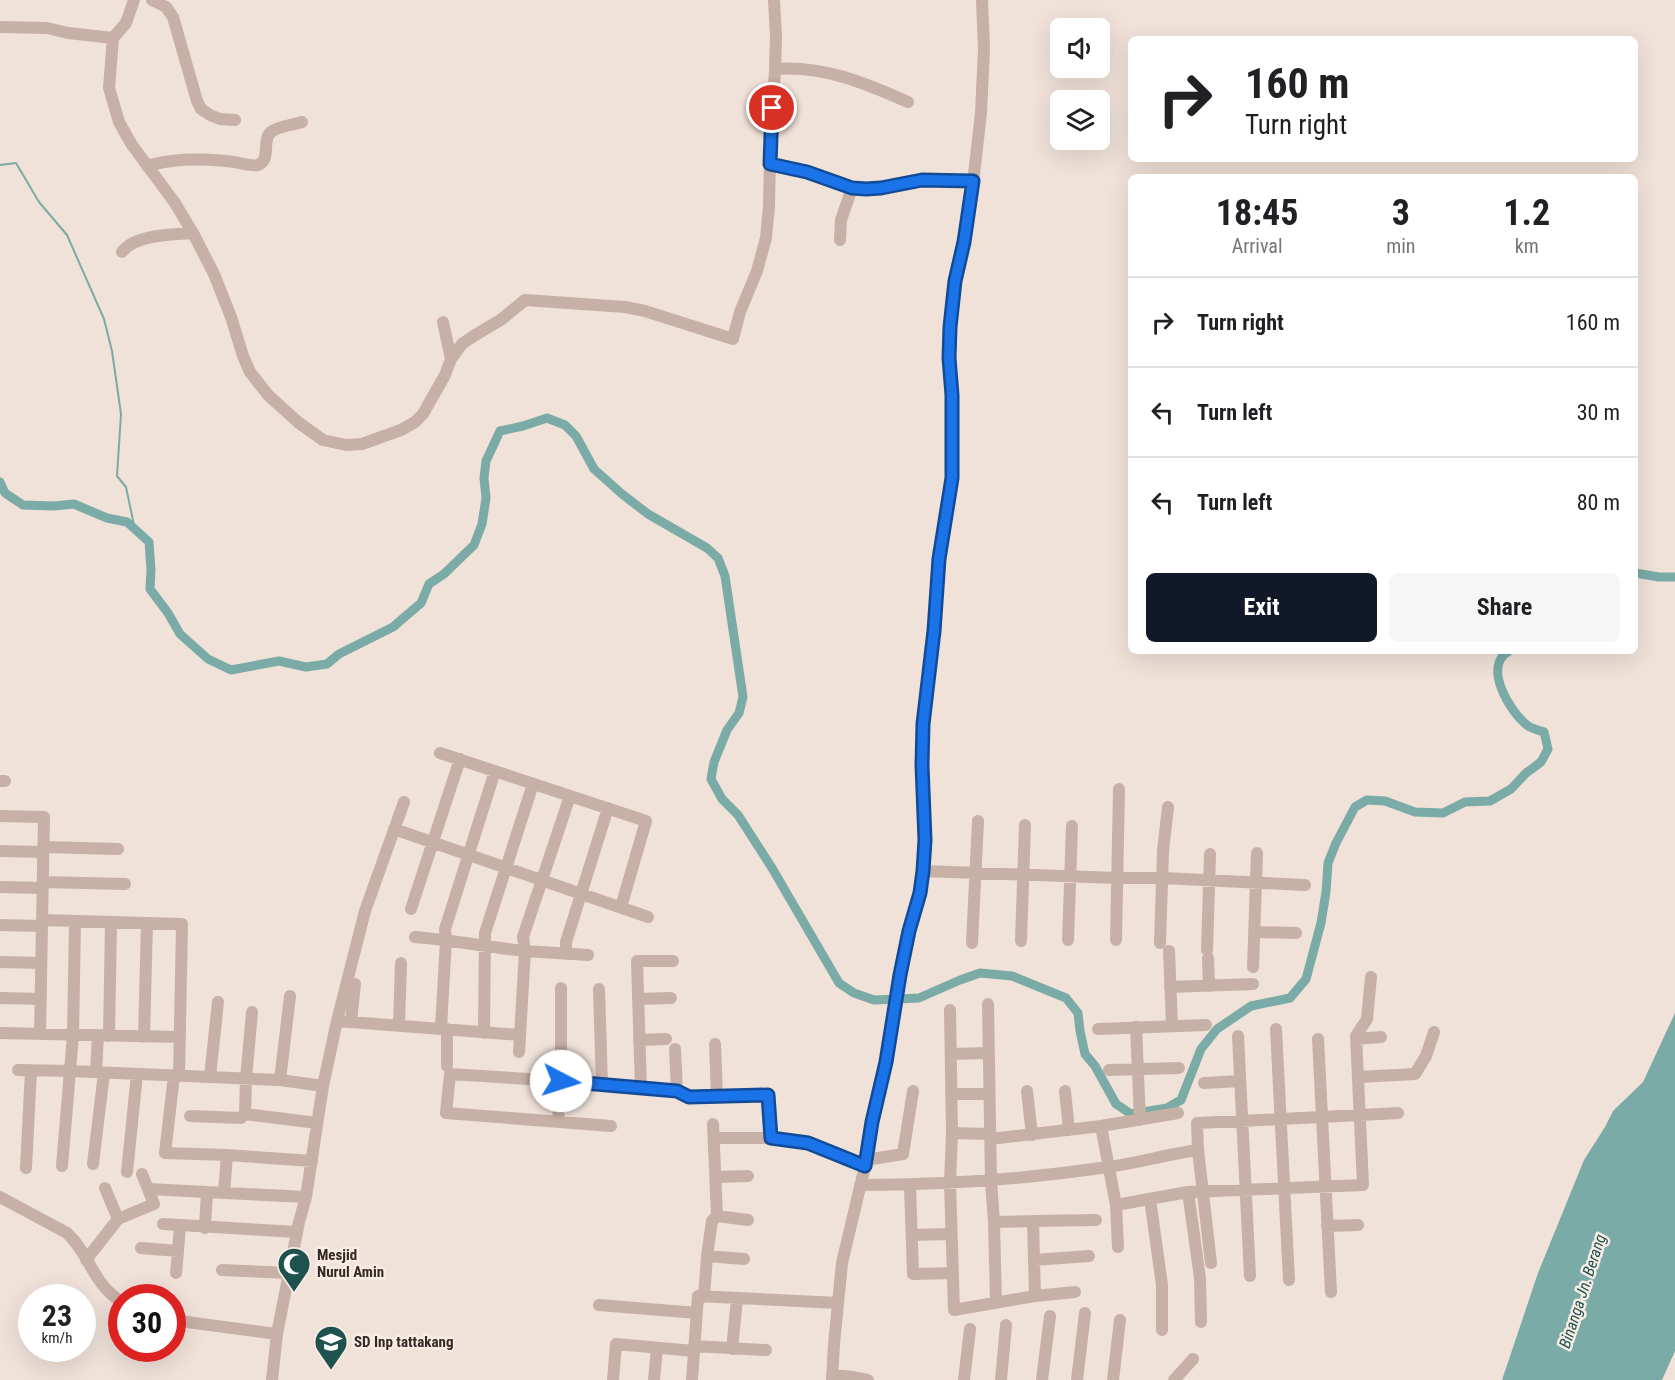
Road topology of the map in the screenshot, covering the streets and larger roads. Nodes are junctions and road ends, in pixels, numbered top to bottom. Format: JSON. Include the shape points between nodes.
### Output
{"nodes":[{"id":1,"x":134,"y":0,"type":"edge"},
{"id":2,"x":152,"y":0,"type":"edge"},
{"id":3,"x":774,"y":0,"type":"edge"},
{"id":4,"x":982,"y":0,"type":"edge"},
{"id":5,"x":0,"y":27,"type":"edge"},
{"id":6,"x":113,"y":38,"type":"junction"},
{"id":7,"x":775,"y":69,"type":"junction"},
{"id":8,"x":908,"y":102,"type":"dead end"},
{"id":9,"x":235,"y":120,"type":"dead end"},
{"id":10,"x":302,"y":122,"type":"dead end"},
{"id":11,"x":770,"y":164,"type":"junction"},
{"id":12,"x":147,"y":166,"type":"junction"},
{"id":13,"x":973,"y":181,"type":"junction"},
{"id":14,"x":852,"y":188,"type":"junction"},
{"id":15,"x":194,"y":233,"type":"junction"},
{"id":16,"x":840,"y":240,"type":"dead end"},
{"id":17,"x":122,"y":252,"type":"dead end"},
{"id":18,"x":443,"y":322,"type":"dead end"},
{"id":19,"x":451,"y":359,"type":"junction"},
{"id":20,"x":440,"y":753,"type":"dead end"},
{"id":21,"x":460,"y":759,"type":"junction"},
{"id":22,"x":495,"y":771,"type":"junction"},
{"id":23,"x":533,"y":784,"type":"junction"},
{"id":24,"x":1119,"y":789,"type":"dead end"},
{"id":25,"x":570,"y":796,"type":"junction"},
{"id":26,"x":404,"y":802,"type":"dead end"},
{"id":27,"x":1168,"y":807,"type":"dead end"},
{"id":28,"x":608,"y":808,"type":"junction"},
{"id":29,"x":0,"y":816,"type":"edge"},
{"id":30,"x":978,"y":821,"type":"dead end"},
{"id":31,"x":1025,"y":825,"type":"dead end"},
{"id":32,"x":1072,"y":826,"type":"dead end"},
{"id":33,"x":394,"y":829,"type":"junction"},
{"id":34,"x":433,"y":842,"type":"junction"},
{"id":35,"x":118,"y":849,"type":"dead end"},
{"id":36,"x":43,"y":850,"type":"junction"},
{"id":37,"x":0,"y":851,"type":"edge"},
{"id":38,"x":1257,"y":852,"type":"dead end"},
{"id":39,"x":468,"y":854,"type":"junction"},
{"id":40,"x":1210,"y":854,"type":"dead end"},
{"id":41,"x":506,"y":867,"type":"junction"},
{"id":42,"x":923,"y":871,"type":"junction"},
{"id":43,"x":976,"y":873,"type":"junction"},
{"id":44,"x":1023,"y":874,"type":"junction"},
{"id":45,"x":1070,"y":876,"type":"junction"},
{"id":46,"x":1117,"y":878,"type":"junction"},
{"id":47,"x":1163,"y":878,"type":"junction"},
{"id":48,"x":542,"y":880,"type":"junction"},
{"id":49,"x":1209,"y":881,"type":"junction"},
{"id":50,"x":1256,"y":883,"type":"junction"},
{"id":51,"x":125,"y":884,"type":"dead end"},
{"id":52,"x":43,"y":885,"type":"junction"},
{"id":53,"x":1305,"y":885,"type":"dead end"},
{"id":54,"x":0,"y":887,"type":"edge"},
{"id":55,"x":581,"y":893,"type":"junction"},
{"id":56,"x":621,"y":907,"type":"junction"},
{"id":57,"x":411,"y":909,"type":"dead end"},
{"id":58,"x":648,"y":916,"type":"dead end"},
{"id":59,"x":75,"y":921,"type":"junction"},
{"id":60,"x":111,"y":922,"type":"junction"},
{"id":61,"x":42,"y":923,"type":"junction"},
{"id":62,"x":147,"y":923,"type":"junction"},
{"id":63,"x":0,"y":925,"type":"edge"},
{"id":64,"x":1255,"y":932,"type":"junction"},
{"id":65,"x":1296,"y":933,"type":"dead end"},
{"id":66,"x":415,"y":937,"type":"dead end"},
{"id":67,"x":446,"y":940,"type":"junction"},
{"id":68,"x":1068,"y":940,"type":"dead end"},
{"id":69,"x":1116,"y":940,"type":"dead end"},
{"id":70,"x":1021,"y":941,"type":"dead end"},
{"id":71,"x":972,"y":943,"type":"dead end"},
{"id":72,"x":486,"y":947,"type":"junction"},
{"id":73,"x":525,"y":951,"type":"junction"},
{"id":74,"x":566,"y":953,"type":"junction"},
{"id":75,"x":588,"y":955,"type":"dead end"},
{"id":76,"x":673,"y":961,"type":"dead end"},
{"id":77,"x":0,"y":962,"type":"edge"},
{"id":78,"x":41,"y":963,"type":"junction"},
{"id":79,"x":401,"y":963,"type":"dead end"},
{"id":80,"x":1253,"y":968,"type":"dead end"},
{"id":81,"x":1371,"y":977,"type":"dead end"},
{"id":82,"x":356,"y":984,"type":"dead end"},
{"id":83,"x":1253,"y":984,"type":"dead end"},
{"id":84,"x":1209,"y":986,"type":"junction"},
{"id":85,"x":1170,"y":987,"type":"junction"},
{"id":86,"x":561,"y":988,"type":"dead end"},
{"id":87,"x":599,"y":989,"type":"dead end"},
{"id":88,"x":290,"y":996,"type":"dead end"},
{"id":89,"x":0,"y":998,"type":"edge"},
{"id":90,"x":671,"y":998,"type":"dead end"},
{"id":91,"x":41,"y":999,"type":"junction"},
{"id":92,"x":638,"y":999,"type":"junction"},
{"id":93,"x":218,"y":1002,"type":"dead end"},
{"id":94,"x":988,"y":1004,"type":"dead end"},
{"id":95,"x":950,"y":1010,"type":"dead end"},
{"id":96,"x":252,"y":1012,"type":"dead end"},
{"id":97,"x":337,"y":1021,"type":"junction"},
{"id":98,"x":351,"y":1022,"type":"junction"},
{"id":99,"x":399,"y":1025,"type":"junction"},
{"id":100,"x":1206,"y":1025,"type":"dead end"},
{"id":101,"x":1172,"y":1026,"type":"junction"},
{"id":102,"x":1136,"y":1027,"type":"junction"},
{"id":103,"x":444,"y":1029,"type":"junction"},
{"id":104,"x":1098,"y":1029,"type":"dead end"},
{"id":105,"x":1276,"y":1029,"type":"dead end"},
{"id":106,"x":1434,"y":1032,"type":"dead end"},
{"id":107,"x":0,"y":1033,"type":"edge"},
{"id":108,"x":484,"y":1033,"type":"junction"},
{"id":109,"x":40,"y":1034,"type":"junction"},
{"id":110,"x":73,"y":1035,"type":"junction"},
{"id":111,"x":520,"y":1035,"type":"junction"},
{"id":112,"x":103,"y":1036,"type":"junction"},
{"id":113,"x":144,"y":1036,"type":"junction"},
{"id":114,"x":1238,"y":1036,"type":"dead end"},
{"id":115,"x":180,"y":1037,"type":"junction"},
{"id":116,"x":1381,"y":1037,"type":"dead end"},
{"id":117,"x":666,"y":1039,"type":"dead end"},
{"id":118,"x":1318,"y":1039,"type":"dead end"},
{"id":119,"x":1356,"y":1039,"type":"junction"},
{"id":120,"x":639,"y":1040,"type":"junction"},
{"id":121,"x":715,"y":1044,"type":"dead end"},
{"id":122,"x":675,"y":1049,"type":"dead end"},
{"id":123,"x":519,"y":1052,"type":"dead end"},
{"id":124,"x":988,"y":1053,"type":"junction"},
{"id":125,"x":951,"y":1054,"type":"junction"},
{"id":126,"x":447,"y":1066,"type":"dead end"},
{"id":127,"x":1179,"y":1068,"type":"dead end"},
{"id":128,"x":1137,"y":1069,"type":"junction"},
{"id":129,"x":18,"y":1070,"type":"dead end"},
{"id":130,"x":31,"y":1070,"type":"junction"},
{"id":131,"x":1109,"y":1070,"type":"dead end"},
{"id":132,"x":70,"y":1071,"type":"junction"},
{"id":133,"x":100,"y":1073,"type":"junction"},
{"id":134,"x":137,"y":1074,"type":"junction"},
{"id":135,"x":176,"y":1076,"type":"junction"},
{"id":136,"x":210,"y":1077,"type":"junction"},
{"id":137,"x":1358,"y":1077,"type":"junction"},
{"id":138,"x":246,"y":1079,"type":"junction"},
{"id":139,"x":280,"y":1080,"type":"junction"},
{"id":140,"x":561,"y":1081,"type":"junction"},
{"id":141,"x":1240,"y":1081,"type":"junction"},
{"id":142,"x":1204,"y":1083,"type":"dead end"},
{"id":143,"x":602,"y":1085,"type":"junction"},
{"id":144,"x":323,"y":1086,"type":"junction"},
{"id":145,"x":641,"y":1089,"type":"junction"},
{"id":146,"x":1027,"y":1090,"type":"dead end"},
{"id":147,"x":677,"y":1091,"type":"junction"},
{"id":148,"x":913,"y":1091,"type":"dead end"},
{"id":149,"x":1065,"y":1091,"type":"dead end"},
{"id":150,"x":951,"y":1094,"type":"junction"},
{"id":151,"x":989,"y":1094,"type":"junction"},
{"id":152,"x":717,"y":1096,"type":"junction"},
{"id":153,"x":1178,"y":1113,"type":"dead end"},
{"id":154,"x":1398,"y":1113,"type":"dead end"},
{"id":155,"x":245,"y":1114,"type":"junction"},
{"id":156,"x":1139,"y":1114,"type":"junction"},
{"id":157,"x":1360,"y":1115,"type":"junction"},
{"id":158,"x":190,"y":1116,"type":"dead end"},
{"id":159,"x":1322,"y":1117,"type":"junction"},
{"id":160,"x":1281,"y":1119,"type":"junction"},
{"id":161,"x":1242,"y":1120,"type":"junction"},
{"id":162,"x":558,"y":1121,"type":"junction"},
{"id":163,"x":317,"y":1123,"type":"junction"},
{"id":164,"x":713,"y":1124,"type":"dead end"},
{"id":165,"x":611,"y":1126,"type":"dead end"},
{"id":166,"x":1101,"y":1126,"type":"junction"},
{"id":167,"x":1069,"y":1130,"type":"junction"},
{"id":168,"x":952,"y":1133,"type":"junction"},
{"id":169,"x":1032,"y":1134,"type":"junction"},
{"id":170,"x":990,"y":1137,"type":"junction"},
{"id":171,"x":714,"y":1138,"type":"junction"},
{"id":172,"x":771,"y":1138,"type":"junction"},
{"id":173,"x":1193,"y":1151,"type":"junction"},
{"id":174,"x":227,"y":1155,"type":"junction"},
{"id":175,"x":312,"y":1161,"type":"junction"},
{"id":176,"x":866,"y":1163,"type":"junction"},
{"id":177,"x":93,"y":1164,"type":"dead end"},
{"id":178,"x":62,"y":1166,"type":"dead end"},
{"id":179,"x":1108,"y":1167,"type":"junction"},
{"id":180,"x":26,"y":1168,"type":"dead end"},
{"id":181,"x":127,"y":1172,"type":"dead end"},
{"id":182,"x":142,"y":1174,"type":"dead end"},
{"id":183,"x":748,"y":1176,"type":"dead end"},
{"id":184,"x":716,"y":1177,"type":"junction"},
{"id":185,"x":991,"y":1181,"type":"junction"},
{"id":186,"x":950,"y":1183,"type":"junction"},
{"id":187,"x":860,"y":1185,"type":"junction"},
{"id":188,"x":910,"y":1185,"type":"junction"},
{"id":189,"x":1325,"y":1187,"type":"junction"},
{"id":190,"x":105,"y":1188,"type":"dead end"},
{"id":191,"x":1284,"y":1188,"type":"junction"},
{"id":192,"x":148,"y":1189,"type":"junction"},
{"id":193,"x":1246,"y":1190,"type":"junction"},
{"id":194,"x":207,"y":1192,"type":"junction"},
{"id":195,"x":1196,"y":1192,"type":"junction"},
{"id":196,"x":224,"y":1193,"type":"junction"},
{"id":197,"x":0,"y":1197,"type":"edge"},
{"id":198,"x":306,"y":1197,"type":"junction"},
{"id":199,"x":1150,"y":1199,"type":"junction"},
{"id":200,"x":1116,"y":1205,"type":"junction"},
{"id":201,"x":717,"y":1216,"type":"junction"},
{"id":202,"x":118,"y":1219,"type":"junction"},
{"id":203,"x":748,"y":1220,"type":"dead end"},
{"id":204,"x":1096,"y":1220,"type":"dead end"},
{"id":205,"x":1033,"y":1221,"type":"junction"},
{"id":206,"x":994,"y":1222,"type":"junction"},
{"id":207,"x":163,"y":1224,"type":"dead end"},
{"id":208,"x":180,"y":1225,"type":"junction"},
{"id":209,"x":1358,"y":1225,"type":"dead end"},
{"id":210,"x":1327,"y":1226,"type":"junction"},
{"id":211,"x":205,"y":1228,"type":"junction"},
{"id":212,"x":297,"y":1232,"type":"junction"},
{"id":213,"x":951,"y":1234,"type":"junction"},
{"id":214,"x":912,"y":1235,"type":"junction"},
{"id":215,"x":1118,"y":1247,"type":"dead end"},
{"id":216,"x":141,"y":1248,"type":"dead end"},
{"id":217,"x":178,"y":1251,"type":"junction"},
{"id":218,"x":707,"y":1256,"type":"junction"},
{"id":219,"x":1089,"y":1256,"type":"dead end"},
{"id":220,"x":744,"y":1258,"type":"dead end"},
{"id":221,"x":86,"y":1260,"type":"junction"},
{"id":222,"x":1034,"y":1260,"type":"junction"},
{"id":223,"x":1210,"y":1263,"type":"dead end"},
{"id":224,"x":222,"y":1270,"type":"dead end"},
{"id":225,"x":176,"y":1273,"type":"dead end"},
{"id":226,"x":288,"y":1273,"type":"junction"},
{"id":227,"x":952,"y":1273,"type":"junction"},
{"id":228,"x":1250,"y":1276,"type":"dead end"},
{"id":229,"x":1289,"y":1280,"type":"dead end"},
{"id":230,"x":108,"y":1290,"type":"edge"},
{"id":231,"x":1075,"y":1292,"type":"dead end"},
{"id":232,"x":1331,"y":1292,"type":"dead end"},
{"id":233,"x":1035,"y":1296,"type":"junction"},
{"id":234,"x":704,"y":1297,"type":"junction"},
{"id":235,"x":737,"y":1299,"type":"junction"},
{"id":236,"x":996,"y":1302,"type":"junction"},
{"id":237,"x":838,"y":1303,"type":"junction"},
{"id":238,"x":599,"y":1305,"type":"dead end"},
{"id":239,"x":697,"y":1313,"type":"junction"},
{"id":240,"x":1085,"y":1313,"type":"dead end"},
{"id":241,"x":1050,"y":1316,"type":"dead end"},
{"id":242,"x":1120,"y":1320,"type":"dead end"},
{"id":243,"x":186,"y":1322,"type":"edge"},
{"id":244,"x":1201,"y":1322,"type":"dead end"},
{"id":245,"x":1006,"y":1325,"type":"dead end"},
{"id":246,"x":970,"y":1329,"type":"dead end"},
{"id":247,"x":1162,"y":1330,"type":"dead end"},
{"id":248,"x":277,"y":1334,"type":"junction"},
{"id":249,"x":657,"y":1348,"type":"junction"},
{"id":250,"x":694,"y":1348,"type":"junction"},
{"id":251,"x":732,"y":1349,"type":"junction"},
{"id":252,"x":766,"y":1350,"type":"dead end"},
{"id":253,"x":1193,"y":1359,"type":"dead end"},
{"id":254,"x":832,"y":1377,"type":"edge"},
{"id":255,"x":272,"y":1380,"type":"edge"},
{"id":256,"x":613,"y":1380,"type":"edge"},
{"id":257,"x":654,"y":1380,"type":"edge"},
{"id":258,"x":692,"y":1380,"type":"edge"},
{"id":259,"x":868,"y":1380,"type":"edge"},
{"id":260,"x":964,"y":1380,"type":"edge"},
{"id":261,"x":1001,"y":1380,"type":"edge"},
{"id":262,"x":1042,"y":1380,"type":"edge"},
{"id":263,"x":1077,"y":1380,"type":"edge"},
{"id":264,"x":1113,"y":1380,"type":"edge"},
{"id":265,"x":1174,"y":1380,"type":"edge"}],
"edges":[{"from":1,"to":6,"type":"street","via":[[126,23]]},
{"from":2,"to":9,"type":"street","via":[[166,7],[173,17],[192,90],[201,109],[220,119]]},
{"from":3,"to":7,"type":"street"},
{"from":4,"to":13,"type":"street","via":[[983,93]]},
{"from":5,"to":6,"type":"street","via":[[47,28]]},
{"from":6,"to":12,"type":"street","via":[[109,88],[115,114]]},
{"from":7,"to":8,"type":"street","via":[[834,74]]},
{"from":7,"to":11,"type":"street"},
{"from":10,"to":12,"type":"street","via":[[272,131],[265,157],[255,166],[183,160]]},
{"from":11,"to":14,"type":"street"},
{"from":11,"to":19,"type":"street","via":[[767,227],[735,338],[645,311],[525,300],[462,344]]},
{"from":12,"to":15,"type":"street"},
{"from":13,"to":14,"type":"street","via":[[922,180],[881,188]]},
{"from":13,"to":42,"type":"street","via":[[950,327],[952,478],[939,559],[923,724]]},
{"from":14,"to":16,"type":"street","via":[[841,220]]},
{"from":15,"to":17,"type":"street","via":[[139,240]]},
{"from":15,"to":19,"type":"street","via":[[217,281],[250,372],[268,395],[323,440],[362,444],[415,422]]},
{"from":18,"to":19,"type":"street"},
{"from":20,"to":21,"type":"street"},
{"from":21,"to":22,"type":"street"},
{"from":21,"to":34,"type":"street"},
{"from":22,"to":23,"type":"street"},
{"from":22,"to":39,"type":"street"},
{"from":23,"to":25,"type":"street"},
{"from":23,"to":41,"type":"street"},
{"from":24,"to":46,"type":"street"},
{"from":25,"to":28,"type":"street"},
{"from":25,"to":48,"type":"street"},
{"from":26,"to":33,"type":"street"},
{"from":27,"to":47,"type":"street"},
{"from":28,"to":55,"type":"street"},
{"from":28,"to":56,"type":"street","via":[[646,821]]},
{"from":29,"to":36,"type":"street","via":[[44,816]]},
{"from":30,"to":43,"type":"street"},
{"from":31,"to":44,"type":"street"},
{"from":32,"to":45,"type":"street"},
{"from":33,"to":34,"type":"street"},
{"from":33,"to":97,"type":"street","via":[[365,911]]},
{"from":34,"to":39,"type":"street"},
{"from":34,"to":57,"type":"street"},
{"from":35,"to":36,"type":"street"},
{"from":36,"to":37,"type":"street"},
{"from":36,"to":52,"type":"street"},
{"from":38,"to":50,"type":"street"},
{"from":39,"to":41,"type":"street"},
{"from":39,"to":67,"type":"street","via":[[445,929]]},
{"from":40,"to":49,"type":"street"},
{"from":41,"to":48,"type":"street"},
{"from":41,"to":72,"type":"street","via":[[485,933]]},
{"from":42,"to":43,"type":"street"},
{"from":42,"to":176,"type":"street"},
{"from":43,"to":44,"type":"street"},
{"from":43,"to":71,"type":"street"},
{"from":44,"to":45,"type":"street"},
{"from":44,"to":70,"type":"street"},
{"from":45,"to":46,"type":"street"},
{"from":45,"to":68,"type":"street"},
{"from":46,"to":47,"type":"street"},
{"from":46,"to":69,"type":"street"},
{"from":47,"to":49,"type":"street"},
{"from":47,"to":85,"type":"street","via":[[1164,947]]},
{"from":48,"to":55,"type":"street"},
{"from":48,"to":73,"type":"street","via":[[523,937]]},
{"from":49,"to":50,"type":"street"},
{"from":49,"to":84,"type":"street"},
{"from":50,"to":53,"type":"street"},
{"from":50,"to":64,"type":"street"},
{"from":51,"to":52,"type":"street"},
{"from":52,"to":54,"type":"street"},
{"from":52,"to":61,"type":"street"},
{"from":55,"to":56,"type":"street"},
{"from":55,"to":74,"type":"street"},
{"from":56,"to":58,"type":"street"},
{"from":59,"to":60,"type":"street"},
{"from":59,"to":61,"type":"street"},
{"from":59,"to":110,"type":"street"},
{"from":60,"to":62,"type":"street"},
{"from":60,"to":112,"type":"street"},
{"from":61,"to":63,"type":"street"},
{"from":61,"to":78,"type":"street"},
{"from":62,"to":113,"type":"street"},
{"from":62,"to":115,"type":"street","via":[[182,924]]},
{"from":64,"to":65,"type":"street"},
{"from":64,"to":80,"type":"street"},
{"from":66,"to":67,"type":"street"},
{"from":67,"to":72,"type":"street"},
{"from":67,"to":103,"type":"street"},
{"from":72,"to":73,"type":"street"},
{"from":72,"to":108,"type":"street"},
{"from":73,"to":74,"type":"street"},
{"from":73,"to":111,"type":"street"},
{"from":74,"to":75,"type":"street"},
{"from":76,"to":92,"type":"street","via":[[637,961]]},
{"from":77,"to":78,"type":"street"},
{"from":78,"to":91,"type":"street"},
{"from":79,"to":99,"type":"street"},
{"from":81,"to":119,"type":"street","via":[[1367,1019]]},
{"from":82,"to":98,"type":"street"},
{"from":83,"to":84,"type":"street"},
{"from":84,"to":85,"type":"street"},
{"from":85,"to":101,"type":"street"},
{"from":86,"to":140,"type":"street"},
{"from":87,"to":143,"type":"street"},
{"from":88,"to":139,"type":"street"},
{"from":89,"to":91,"type":"street"},
{"from":90,"to":92,"type":"street"},
{"from":91,"to":109,"type":"street"},
{"from":92,"to":120,"type":"street"},
{"from":93,"to":136,"type":"street"},
{"from":94,"to":124,"type":"street"},
{"from":95,"to":125,"type":"street"},
{"from":96,"to":138,"type":"street"},
{"from":97,"to":98,"type":"street"},
{"from":97,"to":144,"type":"street"},
{"from":98,"to":99,"type":"street"},
{"from":99,"to":103,"type":"street"},
{"from":100,"to":101,"type":"street"},
{"from":101,"to":102,"type":"street"},
{"from":102,"to":104,"type":"street"},
{"from":102,"to":128,"type":"street"},
{"from":103,"to":108,"type":"street"},
{"from":103,"to":126,"type":"street"},
{"from":105,"to":160,"type":"street"},
{"from":106,"to":137,"type":"street","via":[[1415,1074]]},
{"from":107,"to":109,"type":"street"},
{"from":108,"to":111,"type":"street"},
{"from":109,"to":110,"type":"street"},
{"from":110,"to":112,"type":"street"},
{"from":110,"to":132,"type":"street"},
{"from":111,"to":123,"type":"street"},
{"from":112,"to":113,"type":"street"},
{"from":112,"to":133,"type":"street"},
{"from":113,"to":115,"type":"street"},
{"from":114,"to":141,"type":"street"},
{"from":115,"to":135,"type":"street"},
{"from":116,"to":119,"type":"street"},
{"from":117,"to":120,"type":"street"},
{"from":118,"to":159,"type":"street"},
{"from":119,"to":137,"type":"street"},
{"from":120,"to":145,"type":"street"},
{"from":121,"to":152,"type":"street"},
{"from":122,"to":147,"type":"street"},
{"from":124,"to":125,"type":"street"},
{"from":124,"to":151,"type":"street"},
{"from":125,"to":150,"type":"street"},
{"from":127,"to":128,"type":"street"},
{"from":128,"to":131,"type":"street"},
{"from":128,"to":156,"type":"street"},
{"from":129,"to":130,"type":"street"},
{"from":130,"to":132,"type":"street"},
{"from":130,"to":180,"type":"street"},
{"from":132,"to":133,"type":"street"},
{"from":132,"to":178,"type":"street"},
{"from":133,"to":134,"type":"street"},
{"from":133,"to":177,"type":"street"},
{"from":134,"to":135,"type":"street"},
{"from":134,"to":181,"type":"street"},
{"from":135,"to":136,"type":"street"},
{"from":135,"to":174,"type":"street","via":[[165,1154]]},
{"from":136,"to":138,"type":"street"},
{"from":137,"to":157,"type":"street"},
{"from":138,"to":139,"type":"street"},
{"from":138,"to":155,"type":"street"},
{"from":139,"to":144,"type":"street"},
{"from":140,"to":143,"type":"street"},
{"from":140,"to":162,"type":"street"},
{"from":140,"to":162,"type":"street","via":[[450,1074],[446,1113]]},
{"from":141,"to":142,"type":"street"},
{"from":141,"to":161,"type":"street"},
{"from":143,"to":145,"type":"street"},
{"from":144,"to":163,"type":"street"},
{"from":145,"to":147,"type":"street"},
{"from":146,"to":169,"type":"street"},
{"from":147,"to":152,"type":"street","via":[[689,1097]]},
{"from":148,"to":176,"type":"street","via":[[903,1154]]},
{"from":149,"to":167,"type":"street"},
{"from":150,"to":151,"type":"street"},
{"from":150,"to":168,"type":"street"},
{"from":151,"to":170,"type":"street"},
{"from":152,"to":172,"type":"street","via":[[768,1095]]},
{"from":153,"to":156,"type":"street"},
{"from":154,"to":157,"type":"street"},
{"from":155,"to":158,"type":"street","via":[[241,1118]]},
{"from":155,"to":163,"type":"street"},
{"from":156,"to":166,"type":"street"},
{"from":157,"to":159,"type":"street"},
{"from":157,"to":189,"type":"street","via":[[1364,1185]]},
{"from":159,"to":160,"type":"street"},
{"from":159,"to":189,"type":"street"},
{"from":160,"to":161,"type":"street"},
{"from":160,"to":191,"type":"street"},
{"from":161,"to":173,"type":"street","via":[[1197,1123]]},
{"from":161,"to":193,"type":"street"},
{"from":162,"to":165,"type":"street"},
{"from":163,"to":175,"type":"street"},
{"from":164,"to":171,"type":"street"},
{"from":166,"to":167,"type":"street"},
{"from":166,"to":179,"type":"street"},
{"from":167,"to":169,"type":"street"},
{"from":168,"to":170,"type":"street"},
{"from":168,"to":186,"type":"street"},
{"from":169,"to":170,"type":"street"},
{"from":170,"to":185,"type":"street"},
{"from":171,"to":172,"type":"street"},
{"from":171,"to":184,"type":"street"},
{"from":172,"to":176,"type":"street","via":[[808,1143]]},
{"from":173,"to":179,"type":"street"},
{"from":173,"to":195,"type":"street"},
{"from":174,"to":175,"type":"street"},
{"from":174,"to":196,"type":"street"},
{"from":175,"to":198,"type":"street"},
{"from":176,"to":187,"type":"street"},
{"from":179,"to":185,"type":"street"},
{"from":179,"to":200,"type":"street"},
{"from":182,"to":192,"type":"street"},
{"from":183,"to":184,"type":"street"},
{"from":184,"to":201,"type":"street"},
{"from":185,"to":186,"type":"street"},
{"from":185,"to":206,"type":"street"},
{"from":186,"to":188,"type":"street"},
{"from":186,"to":213,"type":"street"},
{"from":187,"to":188,"type":"street"},
{"from":187,"to":237,"type":"street"},
{"from":188,"to":214,"type":"street"},
{"from":189,"to":191,"type":"street"},
{"from":189,"to":210,"type":"street"},
{"from":190,"to":202,"type":"street"},
{"from":191,"to":193,"type":"street"},
{"from":191,"to":229,"type":"street"},
{"from":192,"to":194,"type":"street"},
{"from":192,"to":202,"type":"street","via":[[154,1204]]},
{"from":193,"to":195,"type":"street"},
{"from":193,"to":228,"type":"street"},
{"from":194,"to":196,"type":"street"},
{"from":194,"to":211,"type":"street"},
{"from":195,"to":199,"type":"street"},
{"from":195,"to":223,"type":"street"},
{"from":195,"to":244,"type":"street"},
{"from":196,"to":198,"type":"street"},
{"from":197,"to":221,"type":"street","via":[[67,1233]]},
{"from":198,"to":212,"type":"street"},
{"from":199,"to":200,"type":"street"},
{"from":199,"to":247,"type":"street","via":[[1162,1285]]},
{"from":200,"to":215,"type":"street"},
{"from":201,"to":203,"type":"street"},
{"from":201,"to":218,"type":"street","via":[[712,1221]]},
{"from":202,"to":221,"type":"street"},
{"from":204,"to":205,"type":"street"},
{"from":205,"to":206,"type":"street"},
{"from":205,"to":222,"type":"street"},
{"from":206,"to":236,"type":"street"},
{"from":207,"to":208,"type":"street"},
{"from":208,"to":211,"type":"street"},
{"from":208,"to":217,"type":"street"},
{"from":209,"to":210,"type":"street"},
{"from":210,"to":232,"type":"street"},
{"from":211,"to":212,"type":"street"},
{"from":212,"to":226,"type":"street"},
{"from":213,"to":214,"type":"street"},
{"from":213,"to":227,"type":"street"},
{"from":214,"to":227,"type":"street","via":[[913,1274]]},
{"from":216,"to":217,"type":"street"},
{"from":217,"to":225,"type":"street"},
{"from":218,"to":220,"type":"street"},
{"from":218,"to":234,"type":"street"},
{"from":219,"to":222,"type":"street"},
{"from":221,"to":230,"type":"street"},
{"from":222,"to":233,"type":"street"},
{"from":224,"to":226,"type":"street"},
{"from":226,"to":248,"type":"street"},
{"from":227,"to":236,"type":"street","via":[[954,1310]]},
{"from":231,"to":233,"type":"street"},
{"from":233,"to":236,"type":"street"},
{"from":234,"to":235,"type":"street"},
{"from":234,"to":239,"type":"street","via":[[698,1296]]},
{"from":235,"to":237,"type":"street"},
{"from":235,"to":251,"type":"street"},
{"from":237,"to":254,"type":"street"},
{"from":238,"to":239,"type":"street"},
{"from":239,"to":250,"type":"street"},
{"from":240,"to":263,"type":"street"},
{"from":241,"to":262,"type":"street"},
{"from":242,"to":264,"type":"street"},
{"from":243,"to":248,"type":"street"},
{"from":245,"to":261,"type":"street"},
{"from":246,"to":260,"type":"street"},
{"from":248,"to":255,"type":"street"},
{"from":249,"to":250,"type":"street"},
{"from":249,"to":256,"type":"street","via":[[616,1344]]},
{"from":249,"to":257,"type":"street"},
{"from":250,"to":251,"type":"street"},
{"from":250,"to":258,"type":"street"},
{"from":251,"to":252,"type":"street"},
{"from":253,"to":265,"type":"street"},
{"from":254,"to":259,"type":"street"}]}
